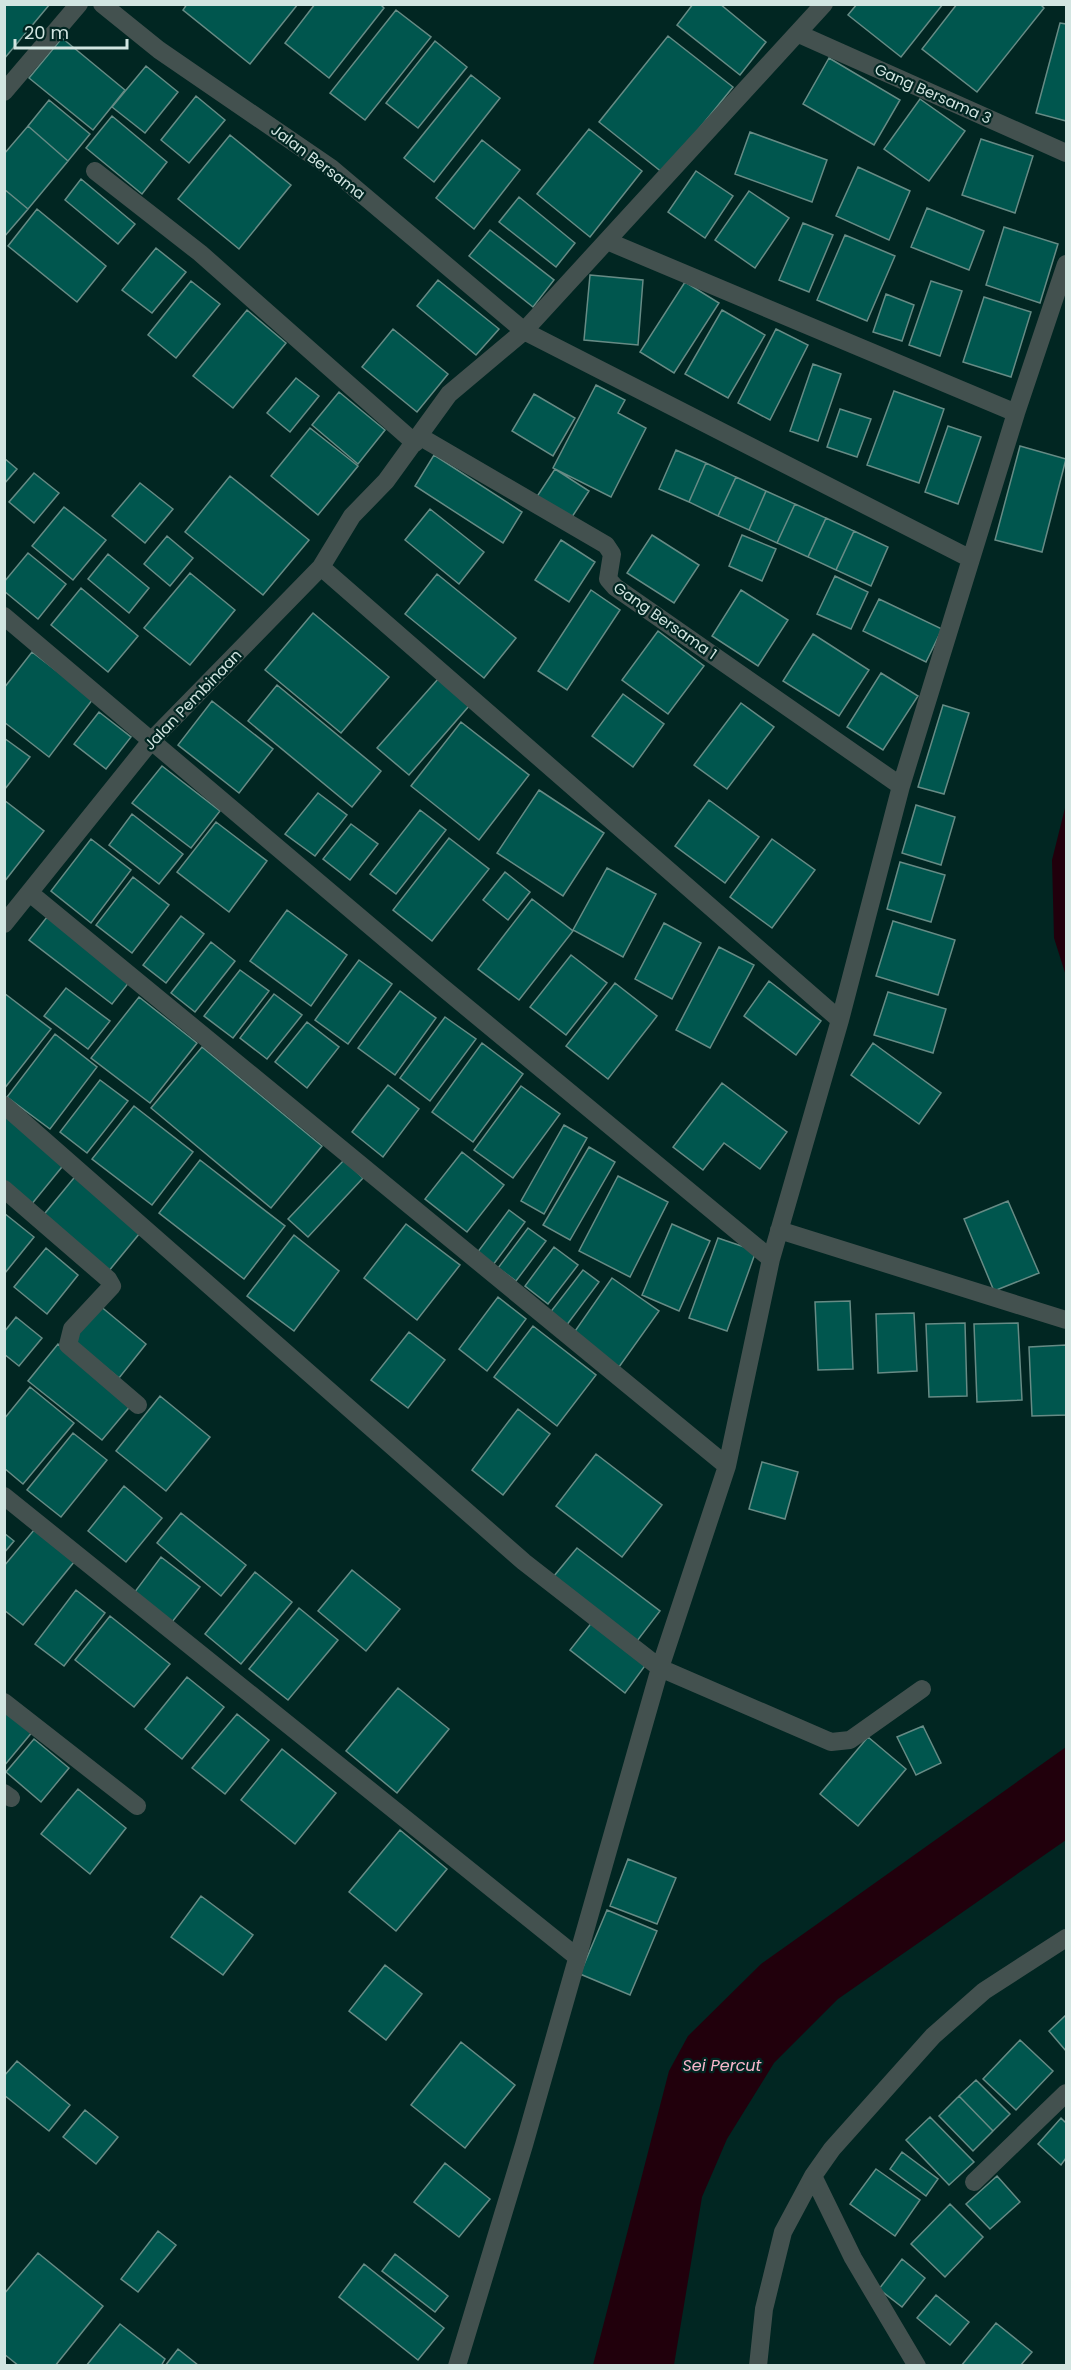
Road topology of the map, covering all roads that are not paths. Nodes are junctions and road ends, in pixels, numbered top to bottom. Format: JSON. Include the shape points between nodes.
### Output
{"nodes":[{"id":1,"x":79,"y":4,"type":"edge"},
{"id":2,"x":102,"y":4,"type":"edge"},
{"id":3,"x":824,"y":4,"type":"edge"},
{"id":4,"x":799,"y":34,"type":"junction"},
{"id":5,"x":4,"y":92,"type":"edge"},
{"id":6,"x":1066,"y":153,"type":"edge"},
{"id":7,"x":95,"y":171,"type":"dead end"},
{"id":8,"x":607,"y":240,"type":"junction"},
{"id":9,"x":1066,"y":264,"type":"edge"},
{"id":10,"x":524,"y":331,"type":"junction"},
{"id":11,"x":1016,"y":413,"type":"junction"},
{"id":12,"x":417,"y":440,"type":"junction"},
{"id":13,"x":971,"y":559,"type":"junction"},
{"id":14,"x":321,"y":567,"type":"junction"},
{"id":15,"x":4,"y":616,"type":"edge"},
{"id":16,"x":151,"y":741,"type":"junction"},
{"id":17,"x":901,"y":786,"type":"junction"},
{"id":18,"x":30,"y":894,"type":"junction"},
{"id":19,"x":4,"y":924,"type":"edge"},
{"id":20,"x":840,"y":1020,"type":"junction"},
{"id":21,"x":4,"y":1105,"type":"edge"},
{"id":22,"x":4,"y":1189,"type":"edge"},
{"id":23,"x":779,"y":1230,"type":"junction"},
{"id":24,"x":771,"y":1259,"type":"junction"},
{"id":25,"x":1066,"y":1320,"type":"edge"},
{"id":26,"x":138,"y":1405,"type":"dead end"},
{"id":27,"x":727,"y":1466,"type":"junction"},
{"id":28,"x":4,"y":1496,"type":"edge"},
{"id":29,"x":660,"y":1668,"type":"junction"},
{"id":30,"x":922,"y":1689,"type":"dead end"},
{"id":31,"x":4,"y":1702,"type":"edge"},
{"id":32,"x":137,"y":1806,"type":"dead end"},
{"id":33,"x":1066,"y":1938,"type":"edge"},
{"id":34,"x":577,"y":1957,"type":"junction"},
{"id":35,"x":1066,"y":2093,"type":"edge"},
{"id":36,"x":813,"y":2176,"type":"junction"},
{"id":37,"x":974,"y":2182,"type":"dead end"},
{"id":38,"x":457,"y":2366,"type":"edge"},
{"id":39,"x":758,"y":2366,"type":"edge"},
{"id":40,"x":917,"y":2366,"type":"edge"}],
"edges":[{"from":1,"to":5,"type":"street"},
{"from":2,"to":10,"type":"street","name":"Jalan Bersama","via":[[159,50],[331,168]]},
{"from":3,"to":4,"type":"street","name":"Jalan Pembinaan"},
{"from":4,"to":6,"type":"street","name":"Gang Bersama 3"},
{"from":4,"to":8,"type":"street","name":"Jalan Pembinaan"},
{"from":7,"to":12,"type":"street","via":[[200,254]]},
{"from":8,"to":10,"type":"street","name":"Jalan Pembinaan"},
{"from":8,"to":11,"type":"street"},
{"from":9,"to":11,"type":"street"},
{"from":10,"to":12,"type":"street","name":"Jalan Pembinaan","via":[[449,394]]},
{"from":10,"to":13,"type":"street","name":"Jalan Bersama"},
{"from":11,"to":13,"type":"street"},
{"from":12,"to":14,"type":"street","name":"Jalan Pembinaan","via":[[386,481],[352,516]]},
{"from":12,"to":17,"type":"street","name":"Gang Bersama 1","via":[[606,545],[612,554],[608,579],[615,587]]},
{"from":13,"to":17,"type":"street"},
{"from":14,"to":16,"type":"street","name":"Jalan Pembinaan"},
{"from":14,"to":20,"type":"street"},
{"from":15,"to":16,"type":"street"},
{"from":16,"to":18,"type":"street","name":"Jalan Pembinaan"},
{"from":16,"to":24,"type":"street"},
{"from":17,"to":20,"type":"street"},
{"from":18,"to":19,"type":"street","name":"Jalan Pembinaan"},
{"from":18,"to":27,"type":"street"},
{"from":20,"to":23,"type":"street"},
{"from":21,"to":29,"type":"street","via":[[524,1562]]},
{"from":22,"to":26,"type":"street","via":[[108,1278],[111,1286],[72,1329],[68,1345]]},
{"from":23,"to":24,"type":"street"},
{"from":23,"to":25,"type":"street"},
{"from":24,"to":27,"type":"street"},
{"from":27,"to":29,"type":"street"},
{"from":28,"to":34,"type":"street"},
{"from":29,"to":30,"type":"street","via":[[840,1743]]},
{"from":29,"to":34,"type":"street"},
{"from":31,"to":32,"type":"street"},
{"from":33,"to":36,"type":"street","via":[[984,1991],[933,2036],[832,2149]]},
{"from":34,"to":38,"type":"street"},
{"from":35,"to":37,"type":"street"},
{"from":36,"to":39,"type":"street","via":[[783,2232],[764,2308]]},
{"from":36,"to":40,"type":"street","via":[[853,2258]]}]}
